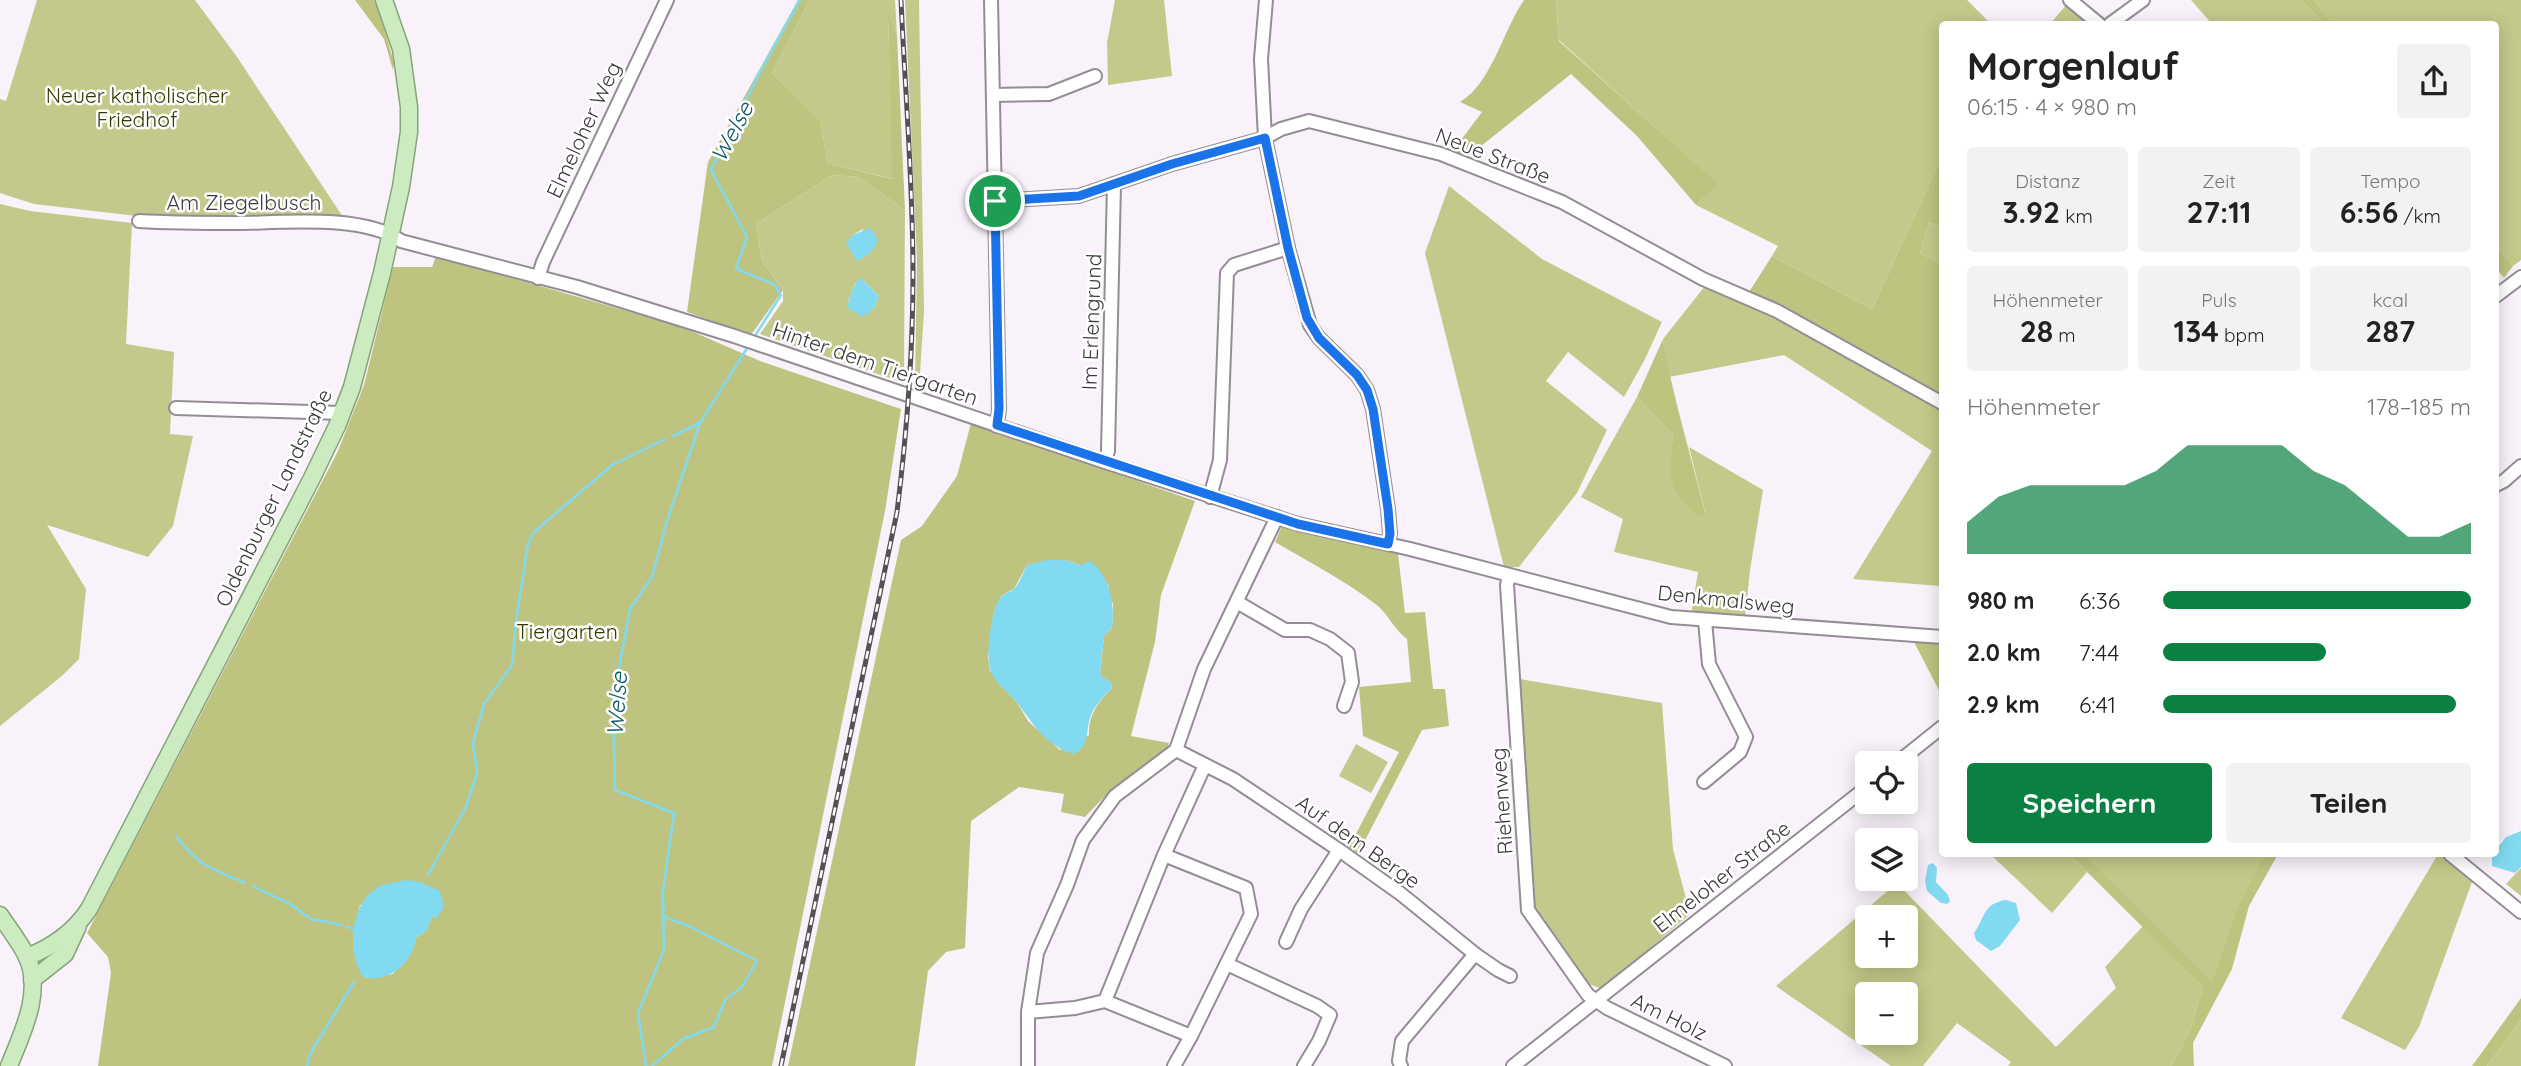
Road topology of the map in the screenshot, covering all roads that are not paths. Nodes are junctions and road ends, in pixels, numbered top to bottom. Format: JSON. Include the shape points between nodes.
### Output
{"nodes":[{"id":1,"x":384,"y":0,"type":"edge"},
{"id":2,"x":667,"y":0,"type":"edge"},
{"id":3,"x":991,"y":0,"type":"edge"},
{"id":4,"x":1266,"y":0,"type":"edge"},
{"id":5,"x":2070,"y":0,"type":"edge"},
{"id":6,"x":2143,"y":0,"type":"edge"},
{"id":7,"x":2095,"y":21,"type":"edge"},
{"id":8,"x":2114,"y":21,"type":"edge"},
{"id":9,"x":1095,"y":76,"type":"dead end"},
{"id":10,"x":993,"y":95,"type":"junction"},
{"id":11,"x":1265,"y":138,"type":"junction"},
{"id":12,"x":1114,"y":184,"type":"junction"},
{"id":13,"x":995,"y":201,"type":"junction"},
{"id":14,"x":139,"y":221,"type":"dead end"},
{"id":15,"x":391,"y":233,"type":"junction"},
{"id":16,"x":1288,"y":248,"type":"junction"},
{"id":17,"x":2521,"y":277,"type":"edge"},
{"id":18,"x":538,"y":278,"type":"junction"},
{"id":19,"x":2499,"y":294,"type":"edge"},
{"id":20,"x":1939,"y":401,"type":"edge"},
{"id":21,"x":176,"y":408,"type":"dead end"},
{"id":22,"x":342,"y":413,"type":"junction"},
{"id":23,"x":997,"y":425,"type":"junction"},
{"id":24,"x":1105,"y":462,"type":"junction"},
{"id":25,"x":2521,"y":466,"type":"edge"},
{"id":26,"x":2499,"y":484,"type":"edge"},
{"id":27,"x":1210,"y":497,"type":"junction"},
{"id":28,"x":1277,"y":517,"type":"junction"},
{"id":29,"x":1388,"y":544,"type":"junction"},
{"id":30,"x":1509,"y":575,"type":"junction"},
{"id":31,"x":1237,"y":602,"type":"junction"},
{"id":32,"x":1705,"y":621,"type":"junction"},
{"id":33,"x":1939,"y":637,"type":"edge"},
{"id":34,"x":1345,"y":706,"type":"dead end"},
{"id":35,"x":1939,"y":729,"type":"edge"},
{"id":36,"x":1176,"y":750,"type":"junction"},
{"id":37,"x":1912,"y":751,"type":"edge"},
{"id":38,"x":1205,"y":765,"type":"junction"},
{"id":39,"x":1704,"y":782,"type":"dead end"},
{"id":40,"x":1855,"y":796,"type":"edge"},
{"id":41,"x":1339,"y":850,"type":"junction"},
{"id":42,"x":1164,"y":855,"type":"junction"},
{"id":43,"x":2454,"y":857,"type":"edge"},
{"id":44,"x":2521,"y":912,"type":"edge"},
{"id":45,"x":0,"y":915,"type":"edge"},
{"id":46,"x":79,"y":924,"type":"junction"},
{"id":47,"x":1286,"y":942,"type":"dead end"},
{"id":48,"x":1475,"y":954,"type":"junction"},
{"id":49,"x":27,"y":957,"type":"junction"},
{"id":50,"x":1227,"y":964,"type":"junction"},
{"id":51,"x":1510,"y":976,"type":"dead end"},
{"id":52,"x":32,"y":980,"type":"junction"},
{"id":53,"x":1598,"y":999,"type":"junction"},
{"id":54,"x":1105,"y":1001,"type":"junction"},
{"id":55,"x":1028,"y":1012,"type":"junction"},
{"id":56,"x":1191,"y":1036,"type":"junction"},
{"id":57,"x":9,"y":1066,"type":"edge"},
{"id":58,"x":1028,"y":1066,"type":"edge"},
{"id":59,"x":1174,"y":1066,"type":"edge"},
{"id":60,"x":1304,"y":1066,"type":"edge"},
{"id":61,"x":1401,"y":1066,"type":"edge"},
{"id":62,"x":1513,"y":1066,"type":"edge"},
{"id":63,"x":1725,"y":1066,"type":"edge"}],
"edges":[{"from":1,"to":15,"type":"main road","name":"Oldenburger Landstraße","via":[[401,49],[409,107],[409,132]]},
{"from":2,"to":18,"type":"street","name":"Elmeloher Weg"},
{"from":3,"to":10,"type":"street"},
{"from":4,"to":11,"type":"street","via":[[1261,59]]},
{"from":5,"to":7,"type":"street"},
{"from":6,"to":8,"type":"street"},
{"from":9,"to":10,"type":"street","via":[[1049,94]]},
{"from":10,"to":13,"type":"street"},
{"from":11,"to":12,"type":"street","name":"Neue Straße"},
{"from":11,"to":16,"type":"street"},
{"from":11,"to":20,"type":"street","name":"Neue Straße","via":[[1309,121],[1465,162],[1562,202],[1703,279],[1777,311]]},
{"from":12,"to":13,"type":"street","name":"Neue Straße","via":[[1079,196]]},
{"from":12,"to":24,"type":"street","name":"Im Erlengrund"},
{"from":13,"to":23,"type":"street"},
{"from":14,"to":15,"type":"street","name":"Am Ziegelbusch","via":[[320,220]]},
{"from":15,"to":18,"type":"street","name":"Hinter dem Tiergarten","via":[[401,241]]},
{"from":15,"to":22,"type":"main road","name":"Oldenburger Landstraße"},
{"from":16,"to":27,"type":"street","via":[[1234,265],[1227,273],[1220,460]]},
{"from":16,"to":29,"type":"street","via":[[1310,325],[1357,375],[1370,400],[1388,509]]},
{"from":17,"to":19,"type":"street"},
{"from":18,"to":23,"type":"street","name":"Hinter dem Tiergarten","via":[[739,338]]},
{"from":21,"to":22,"type":"street"},
{"from":22,"to":46,"type":"main road","name":"Oldenburger Landstraße"},
{"from":23,"to":24,"type":"street","name":"Hinter dem Tiergarten"},
{"from":24,"to":27,"type":"street","name":"Hinter dem Tiergarten"},
{"from":25,"to":26,"type":"street"},
{"from":27,"to":28,"type":"street","name":"Hinter dem Tiergarten"},
{"from":28,"to":29,"type":"street","name":"Hinter dem Tiergarten"},
{"from":28,"to":31,"type":"street"},
{"from":29,"to":30,"type":"street","name":"Hinter dem Tiergarten"},
{"from":30,"to":32,"type":"street","name":"Denkmalsweg","via":[[1657,614]]},
{"from":30,"to":53,"type":"street","name":"Riehenweg","via":[[1528,910],[1588,995]]},
{"from":31,"to":34,"type":"street","via":[[1285,630],[1310,629],[1348,653],[1352,682]]},
{"from":31,"to":36,"type":"street","via":[[1204,669]]},
{"from":32,"to":33,"type":"street","name":"Denkmalsweg"},
{"from":32,"to":39,"type":"street","via":[[1709,664],[1746,737],[1740,752]]},
{"from":35,"to":37,"type":"street"},
{"from":36,"to":38,"type":"street","name":"Auf dem Berge"},
{"from":36,"to":55,"type":"street","via":[[1115,796],[1083,840],[1037,953]]},
{"from":38,"to":41,"type":"street","name":"Auf dem Berge"},
{"from":38,"to":42,"type":"street"},
{"from":40,"to":53,"type":"street","name":"Elmeloher Straße"},
{"from":41,"to":47,"type":"street","via":[[1301,908]]},
{"from":41,"to":48,"type":"street","name":"Auf dem Berge"},
{"from":42,"to":50,"type":"street","via":[[1246,888],[1251,914]]},
{"from":42,"to":54,"type":"street"},
{"from":43,"to":44,"type":"street"},
{"from":45,"to":49,"type":"main road"},
{"from":46,"to":49,"type":"main road","name":"Oldenburger Landstraße","via":[[47,950]]},
{"from":46,"to":52,"type":"main road","via":[[65,954]]},
{"from":48,"to":51,"type":"street","name":"Auf dem Berge"},
{"from":48,"to":61,"type":"street","via":[[1402,1041]]},
{"from":49,"to":52,"type":"main road"},
{"from":50,"to":56,"type":"street"},
{"from":50,"to":60,"type":"street","via":[[1330,1015]]},
{"from":52,"to":57,"type":"main road","via":[[31,1004]]},
{"from":53,"to":62,"type":"street","name":"Elmeloher Straße"},
{"from":53,"to":63,"type":"street","name":"Am Holz"},
{"from":54,"to":55,"type":"street"},
{"from":54,"to":56,"type":"street"},
{"from":55,"to":58,"type":"street"},
{"from":56,"to":59,"type":"street"}]}
